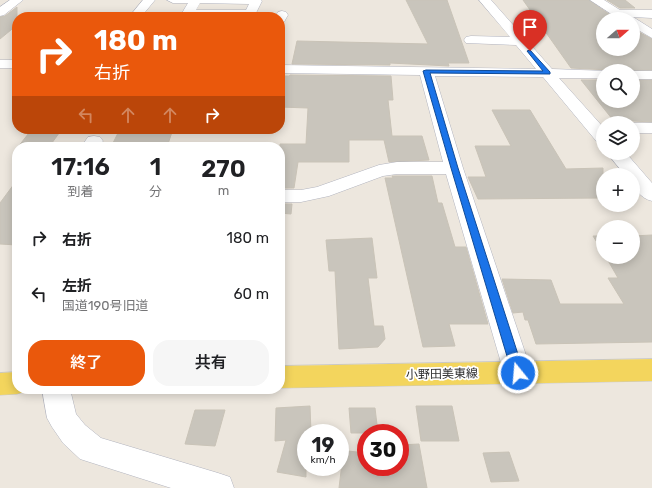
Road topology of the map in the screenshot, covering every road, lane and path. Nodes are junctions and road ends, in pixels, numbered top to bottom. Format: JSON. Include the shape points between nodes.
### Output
{"nodes":[{"id":1,"x":17,"y":0,"type":"edge"},
{"id":2,"x":150,"y":0,"type":"edge"},
{"id":3,"x":173,"y":0,"type":"edge"},
{"id":4,"x":196,"y":0,"type":"edge"},
{"id":5,"x":485,"y":0,"type":"edge"},
{"id":6,"x":596,"y":0,"type":"edge"},
{"id":7,"x":0,"y":12,"type":"edge"},
{"id":8,"x":139,"y":12,"type":"edge"},
{"id":9,"x":189,"y":12,"type":"edge"},
{"id":10,"x":251,"y":12,"type":"edge"},
{"id":11,"x":616,"y":12,"type":"edge"},
{"id":12,"x":652,"y":14,"type":"edge"},
{"id":13,"x":640,"y":15,"type":"edge"},
{"id":14,"x":640,"y":26,"type":"edge"},
{"id":15,"x":652,"y":34,"type":"edge"},
{"id":16,"x":471,"y":40,"type":"dead end"},
{"id":17,"x":521,"y":41,"type":"junction"},
{"id":18,"x":0,"y":64,"type":"edge"},
{"id":19,"x":12,"y":64,"type":"edge"},
{"id":20,"x":285,"y":69,"type":"edge"},
{"id":21,"x":426,"y":71,"type":"junction"},
{"id":22,"x":548,"y":73,"type":"junction"},
{"id":23,"x":596,"y":74,"type":"edge"},
{"id":24,"x":640,"y":75,"type":"edge"},
{"id":25,"x":652,"y":75,"type":"edge"},
{"id":26,"x":596,"y":127,"type":"edge"},
{"id":27,"x":640,"y":128,"type":"edge"},
{"id":28,"x":652,"y":128,"type":"edge"},
{"id":29,"x":622,"y":160,"type":"edge"},
{"id":30,"x":454,"y":168,"type":"junction"},
{"id":31,"x":652,"y":195,"type":"edge"},
{"id":32,"x":285,"y":196,"type":"edge"},
{"id":33,"x":652,"y":370,"type":"edge"},
{"id":34,"x":518,"y":373,"type":"junction"},
{"id":35,"x":285,"y":377,"type":"edge"},
{"id":36,"x":12,"y":383,"type":"edge"},
{"id":37,"x":0,"y":384,"type":"edge"},
{"id":38,"x":57,"y":394,"type":"edge"},
{"id":39,"x":218,"y":488,"type":"edge"}],
"edges":[{"from":1,"to":7,"type":"street"},
{"from":2,"to":8,"type":"street"},
{"from":3,"to":4,"type":"street"},
{"from":4,"to":9,"type":"street"},
{"from":4,"to":10,"type":"street","via":[[256,2]]},
{"from":5,"to":17,"type":"street"},
{"from":6,"to":11,"type":"street"},
{"from":12,"to":13,"type":"street"},
{"from":14,"to":15,"type":"street"},
{"from":16,"to":17,"type":"street"},
{"from":17,"to":22,"type":"street"},
{"from":18,"to":19,"type":"street"},
{"from":20,"to":21,"type":"street"},
{"from":21,"to":22,"type":"street"},
{"from":21,"to":30,"type":"street"},
{"from":22,"to":23,"type":"street"},
{"from":22,"to":26,"type":"street"},
{"from":24,"to":25,"type":"street"},
{"from":27,"to":28,"type":"street"},
{"from":29,"to":31,"type":"street"},
{"from":30,"to":32,"type":"street","via":[[397,168],[379,171],[322,192]]},
{"from":30,"to":34,"type":"street"},
{"from":33,"to":34,"type":"main road","name":"小野田美東線"},
{"from":34,"to":35,"type":"main road","name":"小野田美東線"},
{"from":36,"to":37,"type":"main road"},
{"from":38,"to":39,"type":"street","via":[[62,418],[74,434],[91,449]]}]}
